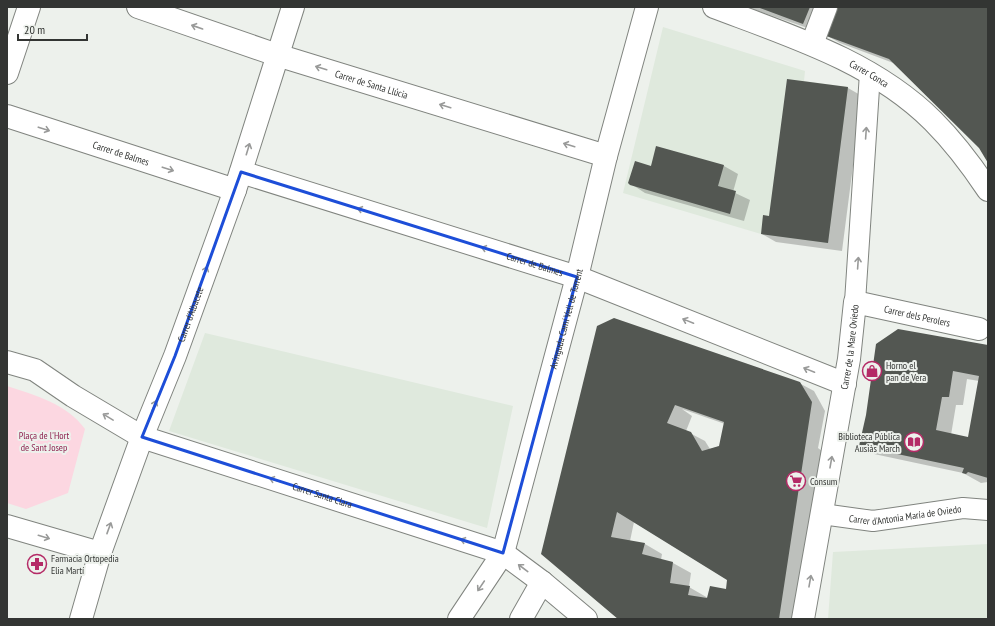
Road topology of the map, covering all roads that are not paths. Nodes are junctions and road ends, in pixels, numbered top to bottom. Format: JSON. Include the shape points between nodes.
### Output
{"nodes":[{"id":1,"x":29,"y":7,"type":"edge"},
{"id":2,"x":138,"y":7,"type":"edge"},
{"id":3,"x":293,"y":7,"type":"edge"},
{"id":4,"x":647,"y":7,"type":"edge"},
{"id":5,"x":714,"y":7,"type":"edge"},
{"id":6,"x":826,"y":7,"type":"edge"},
{"id":7,"x":812,"y":44,"type":"junction"},
{"id":8,"x":277,"y":55,"type":"junction"},
{"id":9,"x":7,"y":73,"type":"edge"},
{"id":10,"x":870,"y":73,"type":"junction"},
{"id":11,"x":7,"y":116,"type":"edge"},
{"id":12,"x":606,"y":156,"type":"junction"},
{"id":13,"x":238,"y":181,"type":"junction"},
{"id":14,"x":988,"y":190,"type":"edge"},
{"id":15,"x":578,"y":277,"type":"junction"},
{"id":16,"x":855,"y":302,"type":"junction"},
{"id":17,"x":984,"y":330,"type":"edge"},
{"id":18,"x":7,"y":362,"type":"edge"},
{"id":19,"x":845,"y":384,"type":"junction"},
{"id":20,"x":142,"y":437,"type":"junction"},
{"id":21,"x":988,"y":510,"type":"edge"},
{"id":22,"x":822,"y":514,"type":"junction"},
{"id":23,"x":7,"y":526,"type":"edge"},
{"id":24,"x":100,"y":553,"type":"junction"},
{"id":25,"x":503,"y":553,"type":"junction"},
{"id":26,"x":542,"y":582,"type":"junction"},
{"id":27,"x":81,"y":619,"type":"edge"},
{"id":28,"x":459,"y":619,"type":"edge"},
{"id":29,"x":521,"y":619,"type":"edge"},
{"id":30,"x":586,"y":619,"type":"edge"},
{"id":31,"x":803,"y":619,"type":"edge"}],
"edges":[{"from":1,"to":9,"type":"street"},
{"from":8,"to":2,"type":"street","name":"Carrer de Santa Llúcia","one_way":true},
{"from":3,"to":8,"type":"street","name":"Carrer d'Albacete"},
{"from":4,"to":12,"type":"street","name":"Avinguda Camí Vell de Torrent"},
{"from":5,"to":7,"type":"street","name":"Carrer Conca"},
{"from":6,"to":7,"type":"street"},
{"from":7,"to":10,"type":"street","name":"Carrer Conca"},
{"from":12,"to":8,"type":"street","name":"Carrer de Santa Llúcia","one_way":true},
{"from":13,"to":8,"type":"street","name":"Carrer d'Albacete","one_way":true},
{"from":10,"to":14,"type":"street","name":"Carrer Conca","via":[[902,94],[933,121],[972,166]]},
{"from":16,"to":10,"type":"street","name":"Carrer de la Mare Oviedo","one_way":true},
{"from":11,"to":13,"type":"street","name":"Carrer de Balmes","one_way":true},
{"from":12,"to":15,"type":"street","name":"Avinguda Camí Vell de Torrent"},
{"from":15,"to":13,"type":"street","name":"Carrer de Balmes","one_way":true},
{"from":20,"to":13,"type":"street","name":"Carrer d'Albacete","one_way":true,"via":[[175,356]]},
{"from":19,"to":15,"type":"street","name":"Carrer de Balmes","one_way":true},
{"from":15,"to":25,"type":"street","name":"Avinguda Camí Vell de Torrent"},
{"from":16,"to":17,"type":"street","name":"Carrer dels Perolers"},
{"from":16,"to":19,"type":"street","name":"Carrer de la Mare Oviedo"},
{"from":20,"to":18,"type":"street","one_way":true,"via":[[35,370]]},
{"from":22,"to":19,"type":"street","name":"Carrer de la Mare Oviedo","one_way":true},
{"from":24,"to":20,"type":"street","name":"Carrer d'Albacete","one_way":true},
{"from":25,"to":20,"type":"street","name":"Carrer Santa Clara","one_way":true},
{"from":21,"to":22,"type":"street","name":"Carrer d'Antonia María de Oviedo","via":[[963,508],[873,521]]},
{"from":31,"to":22,"type":"street","name":"Carrer de la Mare Oviedo","one_way":true},
{"from":23,"to":24,"type":"street","one_way":true},
{"from":24,"to":27,"type":"street","name":"Carrer d'Albacete"},
{"from":26,"to":25,"type":"street","name":"Carrer Santa Clara","one_way":true},
{"from":25,"to":28,"type":"street","name":"Avinguda Camí Vell de Torrent","one_way":true},
{"from":26,"to":29,"type":"street"},
{"from":26,"to":30,"type":"street","name":"Carrer Santa Clara"}]}
